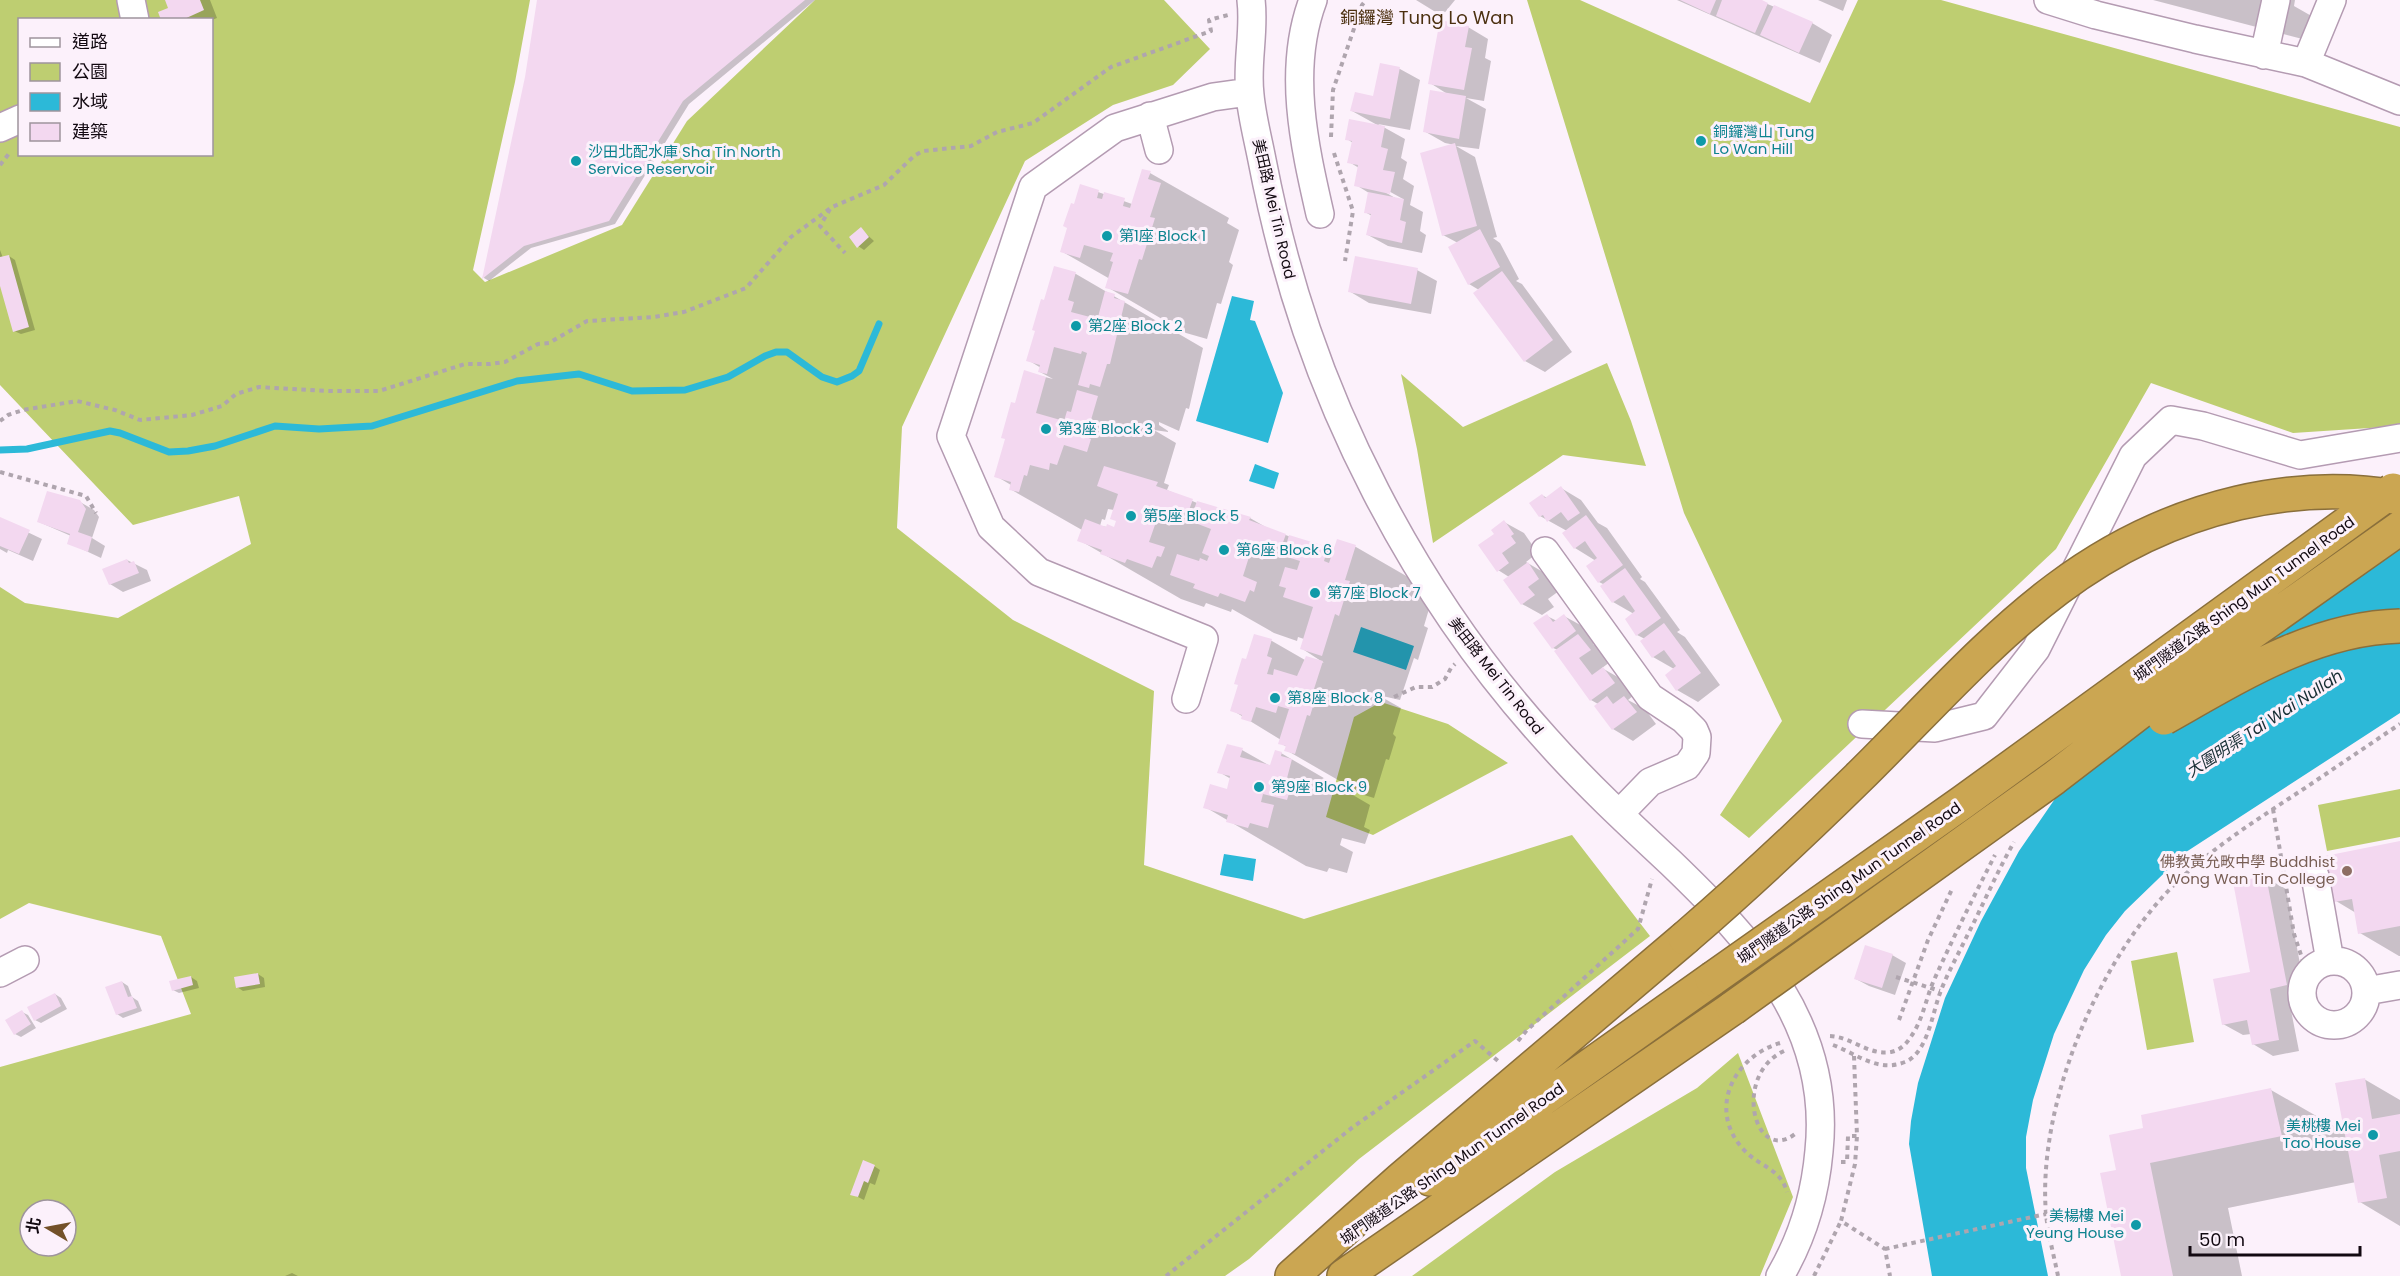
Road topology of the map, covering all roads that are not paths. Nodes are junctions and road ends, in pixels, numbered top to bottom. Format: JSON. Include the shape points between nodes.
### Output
{"nodes":[{"id":1,"x":131,"y":0,"type":"edge"},
{"id":2,"x":1313,"y":0,"type":"edge"},
{"id":3,"x":2048,"y":0,"type":"edge"},
{"id":4,"x":2276,"y":0,"type":"edge"},
{"id":5,"x":2332,"y":0,"type":"edge"},
{"id":6,"x":1248,"y":5,"type":"edge"},
{"id":7,"x":135,"y":18,"type":"edge"},
{"id":8,"x":2264,"y":55,"type":"junction"},
{"id":9,"x":2306,"y":63,"type":"junction"},
{"id":10,"x":1249,"y":92,"type":"junction"},
{"id":11,"x":2400,"y":101,"type":"edge"},
{"id":12,"x":1150,"y":116,"type":"junction"},
{"id":13,"x":18,"y":120,"type":"edge"},
{"id":14,"x":0,"y":128,"type":"edge"},
{"id":15,"x":1159,"y":150,"type":"dead end"},
{"id":16,"x":1320,"y":214,"type":"dead end"},
{"id":17,"x":2400,"y":438,"type":"edge"},
{"id":18,"x":2400,"y":485,"type":"edge"},
{"id":19,"x":2400,"y":498,"type":"edge"},
{"id":20,"x":2400,"y":528,"type":"edge"},
{"id":21,"x":1545,"y":551,"type":"dead end"},
{"id":22,"x":2400,"y":626,"type":"edge"},
{"id":23,"x":1186,"y":699,"type":"dead end"},
{"id":24,"x":1862,"y":724,"type":"dead end"},
{"id":25,"x":2054,"y":778,"type":"junction"},
{"id":26,"x":1619,"y":814,"type":"junction"},
{"id":27,"x":2315,"y":876,"type":"dead end"},
{"id":28,"x":25,"y":960,"type":"dead end"},
{"id":29,"x":2319,"y":967,"type":"junction"},
{"id":30,"x":0,"y":974,"type":"edge"},
{"id":31,"x":2400,"y":986,"type":"edge"},
{"id":32,"x":2366,"y":991,"type":"junction"},
{"id":33,"x":1294,"y":1276,"type":"edge"},
{"id":34,"x":1344,"y":1276,"type":"edge"},
{"id":35,"x":1780,"y":1276,"type":"edge"}],
"edges":[{"from":1,"to":7,"type":"street"},
{"from":2,"to":16,"type":"street","via":[[1304,23],[1298,68],[1302,119]]},
{"from":3,"to":8,"type":"street"},
{"from":4,"to":8,"type":"street"},
{"from":5,"to":9,"type":"street"},
{"from":6,"to":10,"type":"street","name":"美田路 Mei Tin Road"},
{"from":8,"to":9,"type":"street"},
{"from":9,"to":11,"type":"street"},
{"from":10,"to":12,"type":"street","via":[[1213,97]]},
{"from":10,"to":26,"type":"street","name":"美田路 Mei Tin Road","via":[[1275,228],[1298,308],[1329,392],[1376,491],[1424,576],[1474,650],[1546,740]]},
{"from":12,"to":15,"type":"street"},
{"from":12,"to":23,"type":"street","via":[[1115,128],[1033,187],[951,436],[991,527],[1039,572],[1204,639]]},
{"from":13,"to":14,"type":"street"},
{"from":17,"to":24,"type":"street","via":[[2300,455],[2171,420],[2133,456],[2036,649],[1984,716],[1935,728]]},
{"from":18,"to":33,"type":"highway","name":"城門隧道公路 Shing Mun Tunnel Road","bridge":true,"via":[[1973,795]]},
{"from":19,"to":33,"type":"highway","bridge":true,"via":[[2320,493],[2218,507],[2143,535],[2068,580],[1999,636],[1858,778],[1685,938],[1401,1179]]},
{"from":20,"to":25,"type":"highway","name":"城門隧道公路 Shing Mun Tunnel Road","bridge":true,"via":[[2149,705]]},
{"from":21,"to":26,"type":"street","via":[[1650,698],[1683,719],[1697,738],[1696,753],[1687,766],[1650,782]]},
{"from":22,"to":25,"type":"highway","bridge":true,"via":[[2348,632],[2302,646]]},
{"from":25,"to":34,"type":"highway","name":"城門隧道公路 Shing Mun Tunnel Road","bridge":true,"via":[[1733,1008]]},
{"from":26,"to":35,"type":"street","name":"美田路 Mei Tin Road","via":[[1712,903],[1756,953],[1785,996],[1807,1043],[1821,1115],[1818,1163],[1802,1234]]},
{"from":27,"to":29,"type":"street"},
{"from":28,"to":30,"type":"street"},
{"from":29,"to":32,"type":"street","via":[[2343,962],[2355,968]]},
{"from":29,"to":32,"type":"street","via":[[2302,985],[2306,1010],[2314,1019],[2325,1024],[2349,1022],[2359,1014]]},
{"from":31,"to":32,"type":"street"}]}
